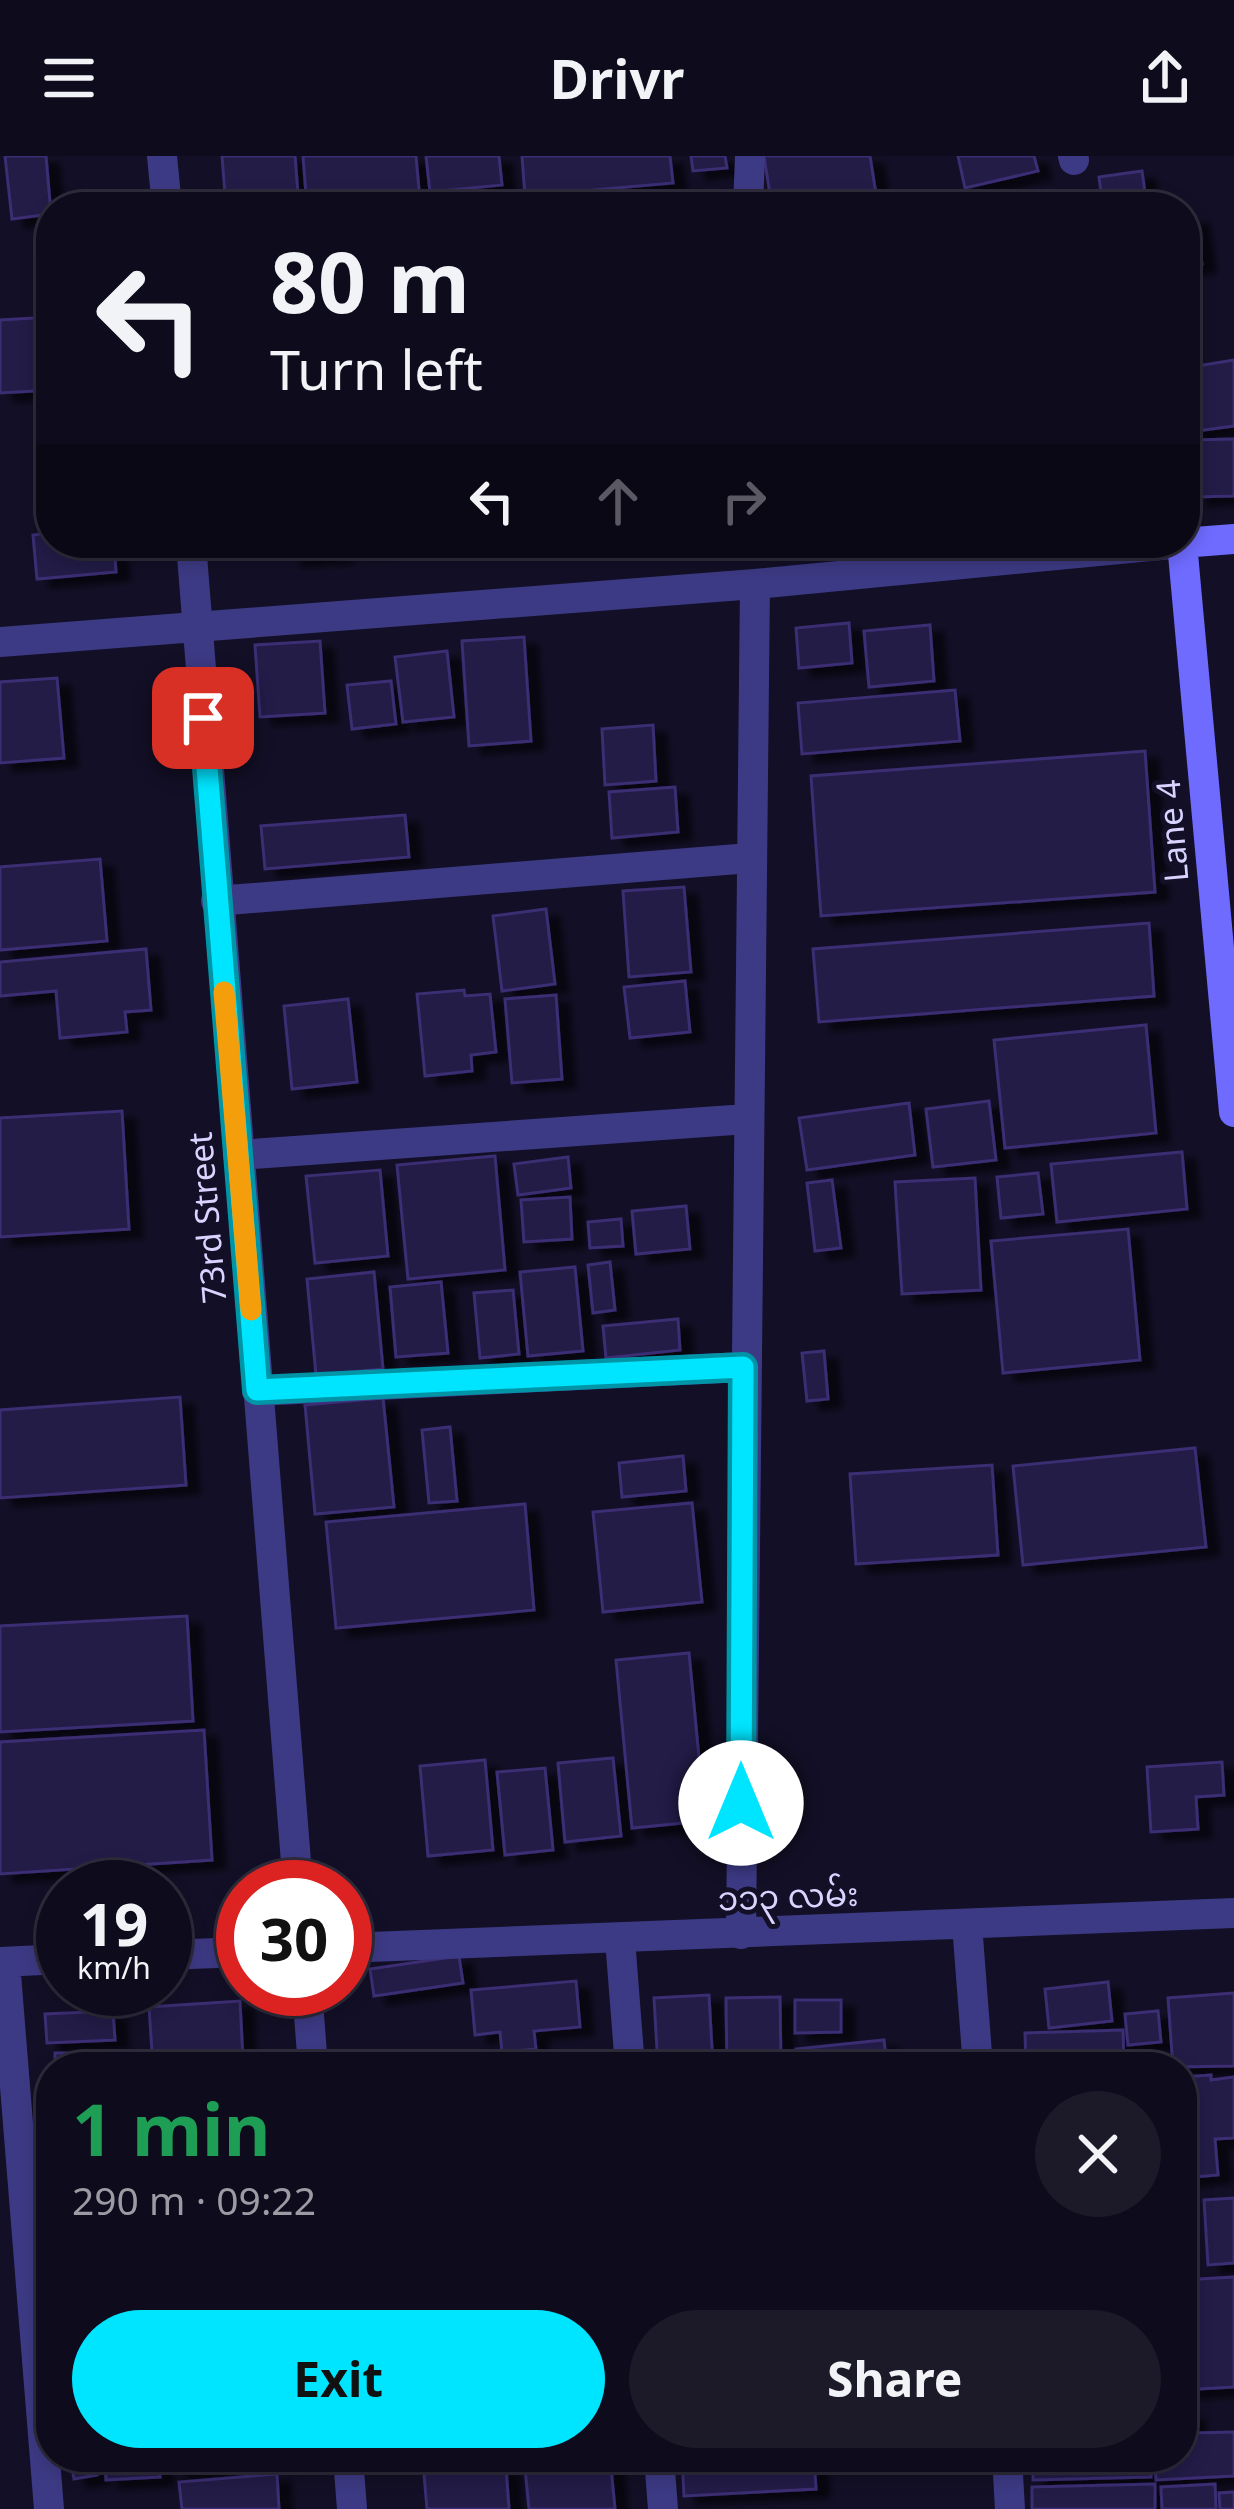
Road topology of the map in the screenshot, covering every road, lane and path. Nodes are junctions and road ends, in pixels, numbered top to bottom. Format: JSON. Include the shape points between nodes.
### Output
{"nodes":[{"id":1,"x":162,"y":156,"type":"edge"},
{"id":2,"x":750,"y":156,"type":"edge"},
{"id":3,"x":166,"y":192,"type":"edge"},
{"id":4,"x":749,"y":192,"type":"edge"},
{"id":5,"x":1234,"y":539,"type":"edge"},
{"id":6,"x":1200,"y":542,"type":"edge"},
{"id":7,"x":192,"y":558,"type":"edge"},
{"id":8,"x":880,"y":558,"type":"edge"},
{"id":9,"x":1183,"y":558,"type":"edge"},
{"id":10,"x":755,"y":584,"type":"junction"},
{"id":11,"x":196,"y":627,"type":"junction"},
{"id":12,"x":0,"y":642,"type":"edge"},
{"id":13,"x":750,"y":858,"type":"junction"},
{"id":14,"x":216,"y":901,"type":"junction"},
{"id":15,"x":1234,"y":1112,"type":"edge"},
{"id":16,"x":747,"y":1119,"type":"junction"},
{"id":17,"x":238,"y":1155,"type":"junction"},
{"id":18,"x":743,"y":1367,"type":"junction"},
{"id":19,"x":257,"y":1390,"type":"junction"},
{"id":20,"x":296,"y":1860,"type":"edge"},
{"id":21,"x":1234,"y":1913,"type":"edge"},
{"id":22,"x":968,"y":1924,"type":"junction"},
{"id":23,"x":741,"y":1934,"type":"junction"},
{"id":24,"x":620,"y":1939,"type":"junction"},
{"id":25,"x":372,"y":1947,"type":"edge"},
{"id":26,"x":36,"y":1960,"type":"edge"},
{"id":27,"x":2,"y":1962,"type":"edge"},
{"id":28,"x":309,"y":2016,"type":"edge"},
{"id":29,"x":313,"y":2052,"type":"edge"},
{"id":30,"x":629,"y":2052,"type":"edge"},
{"id":31,"x":977,"y":2052,"type":"edge"},
{"id":32,"x":36,"y":2358,"type":"edge"},
{"id":33,"x":46,"y":2472,"type":"edge"},
{"id":34,"x":349,"y":2472,"type":"edge"},
{"id":35,"x":660,"y":2472,"type":"edge"},
{"id":36,"x":1007,"y":2472,"type":"edge"},
{"id":37,"x":49,"y":2509,"type":"edge"},
{"id":38,"x":352,"y":2509,"type":"edge"},
{"id":39,"x":663,"y":2509,"type":"edge"},
{"id":40,"x":1010,"y":2509,"type":"edge"}],
"edges":[{"from":1,"to":3,"type":"street"},
{"from":2,"to":4,"type":"street"},
{"from":5,"to":6,"type":"street"},
{"from":7,"to":11,"type":"street","name":"73rd Street"},
{"from":8,"to":10,"type":"street"},
{"from":9,"to":15,"type":"street","name":"Lane 4"},
{"from":10,"to":11,"type":"street"},
{"from":10,"to":13,"type":"street"},
{"from":11,"to":12,"type":"street"},
{"from":11,"to":14,"type":"street","name":"73rd Street"},
{"from":13,"to":14,"type":"street"},
{"from":13,"to":16,"type":"street"},
{"from":14,"to":17,"type":"street","name":"73rd Street"},
{"from":16,"to":17,"type":"street"},
{"from":16,"to":18,"type":"street"},
{"from":17,"to":19,"type":"street","name":"73rd Street"},
{"from":18,"to":19,"type":"street"},
{"from":18,"to":23,"type":"street"},
{"from":19,"to":20,"type":"street","name":"73rd Street"},
{"from":21,"to":22,"type":"street","name":"၁၁၃ လမ်း"},
{"from":22,"to":23,"type":"street","name":"၁၁၃ လမ်း"},
{"from":22,"to":31,"type":"street"},
{"from":23,"to":24,"type":"street","name":"၁၁၃ လမ်း"},
{"from":24,"to":25,"type":"street","name":"၁၁၃ လမ်း"},
{"from":24,"to":30,"type":"street"},
{"from":26,"to":27,"type":"street"},
{"from":27,"to":32,"type":"street"},
{"from":28,"to":29,"type":"street"},
{"from":33,"to":37,"type":"street"},
{"from":34,"to":38,"type":"street"},
{"from":35,"to":39,"type":"street"},
{"from":36,"to":40,"type":"street"}]}
